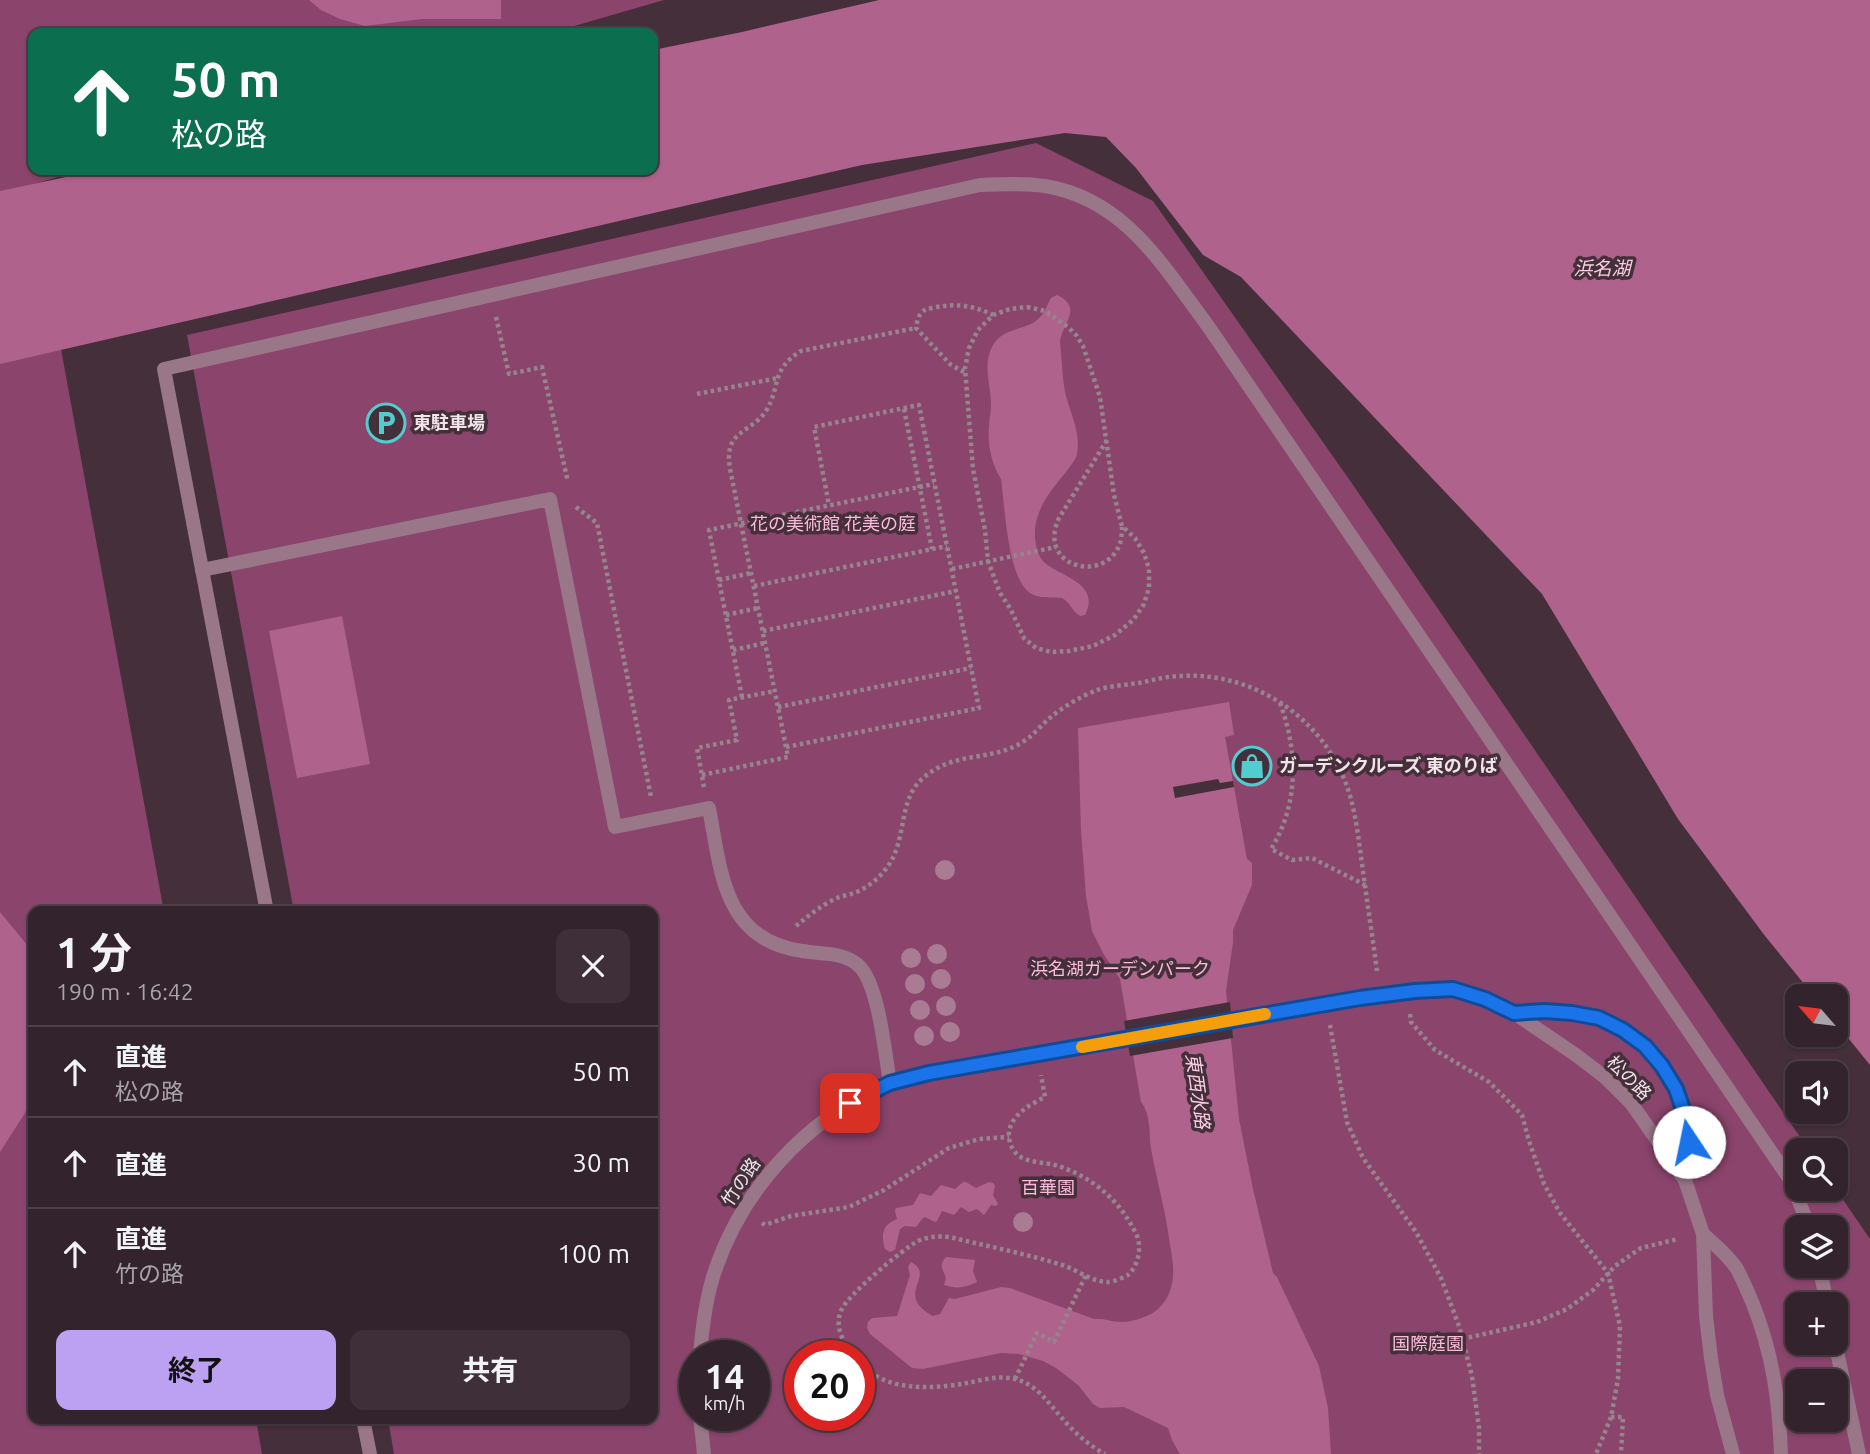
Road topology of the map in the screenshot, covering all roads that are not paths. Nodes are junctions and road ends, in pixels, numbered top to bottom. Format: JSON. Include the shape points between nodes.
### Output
{"nodes":[{"id":1,"x":202,"y":570,"type":"junction"},
{"id":2,"x":266,"y":906,"type":"edge"},
{"id":3,"x":1514,"y":1013,"type":"junction"},
{"id":4,"x":1075,"y":1048,"type":"joint"},
{"id":5,"x":890,"y":1083,"type":"junction"},
{"id":6,"x":1685,"y":1180,"type":"junction"},
{"id":7,"x":1804,"y":1215,"type":"edge"},
{"id":8,"x":1703,"y":1234,"type":"junction"},
{"id":9,"x":702,"y":1340,"type":"edge"},
{"id":10,"x":1838,"y":1355,"type":"edge"},
{"id":11,"x":364,"y":1424,"type":"edge"},
{"id":12,"x":702,"y":1431,"type":"edge"},
{"id":13,"x":370,"y":1454,"type":"edge"},
{"id":14,"x":704,"y":1454,"type":"edge"},
{"id":15,"x":1733,"y":1454,"type":"edge"},
{"id":16,"x":1781,"y":1454,"type":"edge"},
{"id":17,"x":1859,"y":1454,"type":"edge"}],
"edges":[{"from":1,"to":2,"type":"lane"},
{"from":1,"to":5,"type":"lane","via":[[550,499],[615,827],[709,808],[724,884],[743,920],[774,943],[845,957],[860,966],[877,1007]]},
{"from":1,"to":7,"type":"lane","via":[[164,369],[980,185],[1046,186],[1077,195],[1132,229],[1208,326],[1791,1181]]},
{"from":3,"to":4,"type":"lane","name":"松の路","via":[[1453,989],[1407,992]]},
{"from":3,"to":6,"type":"lane","name":"松の路","via":[[1606,1078],[1630,1103]]},
{"from":3,"to":6,"type":"lane","via":[[1545,1011],[1599,1018],[1645,1046],[1676,1089],[1685,1115],[1689,1142]]},
{"from":4,"to":5,"type":"lane","name":"竹の路"},
{"from":5,"to":9,"type":"lane","name":"竹の路","via":[[813,1129],[779,1160],[751,1196],[713,1278]]},
{"from":6,"to":8,"type":"lane","name":"松の路"},
{"from":8,"to":15,"type":"lane","name":"松の路","via":[[1711,1359]]},
{"from":8,"to":16,"type":"lane","via":[[1738,1270],[1760,1324],[1773,1371]]},
{"from":10,"to":17,"type":"lane"},
{"from":11,"to":13,"type":"lane"},
{"from":12,"to":14,"type":"lane"}]}
